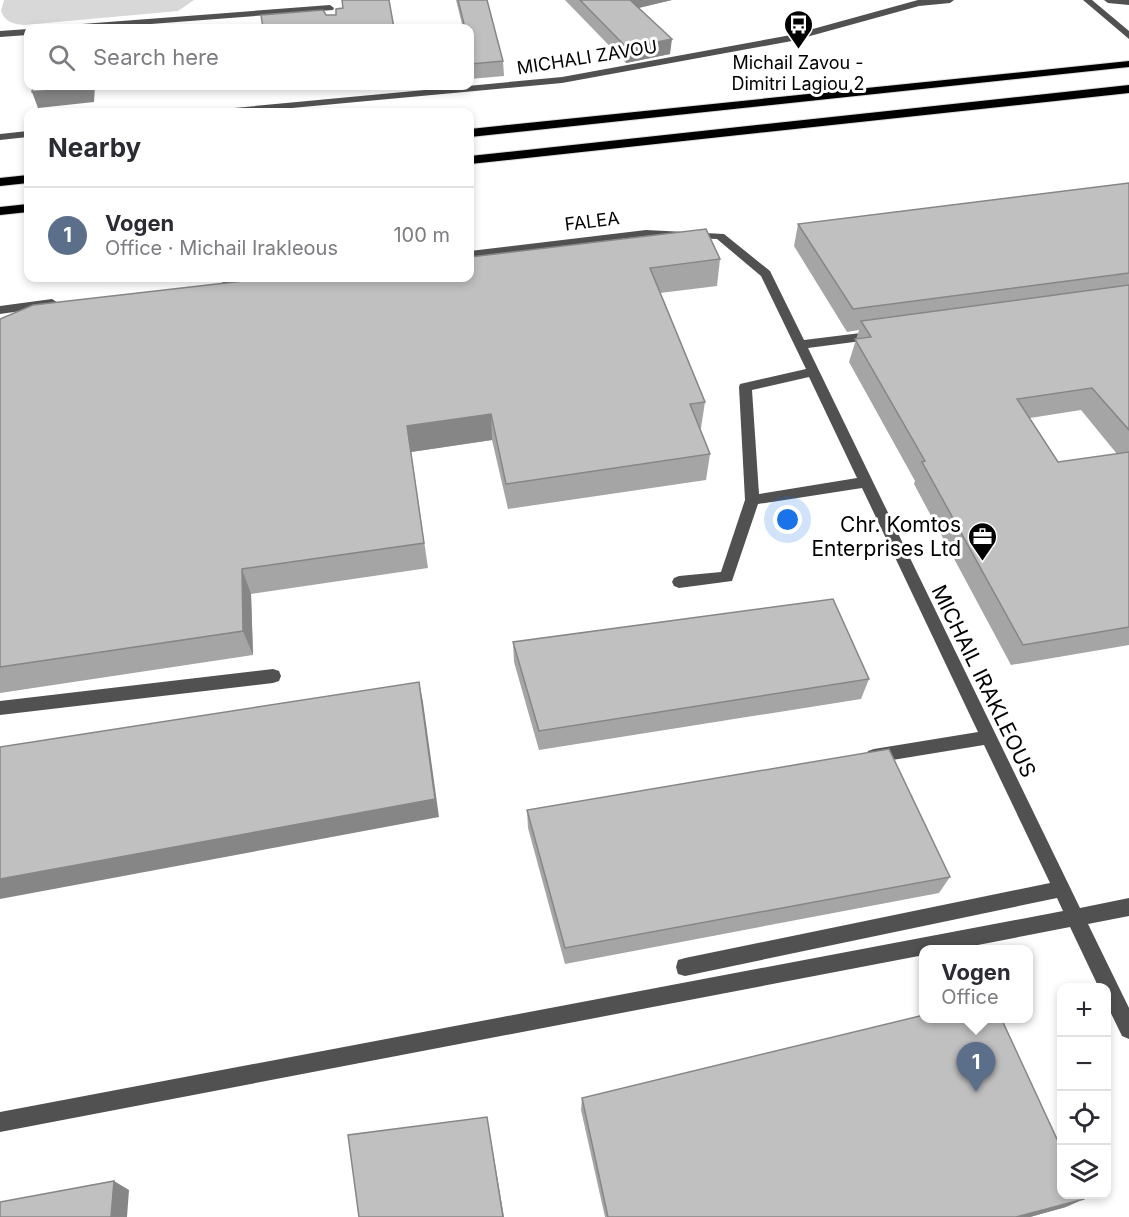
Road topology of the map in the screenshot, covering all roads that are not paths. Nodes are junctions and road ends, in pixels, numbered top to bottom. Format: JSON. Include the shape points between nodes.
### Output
{"nodes":[{"id":1,"x":950,"y":0,"type":"edge"},
{"id":2,"x":1088,"y":0,"type":"edge"},
{"id":3,"x":1108,"y":0,"type":"edge"},
{"id":4,"x":916,"y":2,"type":"edge"},
{"id":5,"x":1129,"y":2,"type":"edge"},
{"id":6,"x":330,"y":8,"type":"edge"},
{"id":7,"x":121,"y":24,"type":"edge"},
{"id":8,"x":24,"y":32,"type":"edge"},
{"id":9,"x":0,"y":34,"type":"edge"},
{"id":10,"x":1129,"y":36,"type":"edge"},
{"id":11,"x":1129,"y":64,"type":"edge"},
{"id":12,"x":474,"y":86,"type":"edge"},
{"id":13,"x":1129,"y":89,"type":"edge"},
{"id":14,"x":424,"y":90,"type":"edge"},
{"id":15,"x":253,"y":108,"type":"edge"},
{"id":16,"x":474,"y":133,"type":"edge"},
{"id":17,"x":24,"y":134,"type":"edge"},
{"id":18,"x":0,"y":137,"type":"edge"},
{"id":19,"x":474,"y":160,"type":"edge"},
{"id":20,"x":24,"y":179,"type":"edge"},
{"id":21,"x":0,"y":182,"type":"edge"},
{"id":22,"x":24,"y":208,"type":"edge"},
{"id":23,"x":0,"y":211,"type":"edge"},
{"id":24,"x":720,"y":236,"type":"joint"},
{"id":25,"x":474,"y":254,"type":"edge"},
{"id":26,"x":236,"y":282,"type":"edge"},
{"id":27,"x":211,"y":285,"type":"edge"},
{"id":28,"x":70,"y":301,"type":"edge"},
{"id":29,"x":0,"y":310,"type":"edge"},
{"id":30,"x":894,"y":332,"type":"edge"},
{"id":31,"x":800,"y":345,"type":"junction"},
{"id":32,"x":813,"y":372,"type":"junction"},
{"id":33,"x":866,"y":482,"type":"junction"},
{"id":34,"x":752,"y":500,"type":"junction"},
{"id":35,"x":679,"y":582,"type":"dead end"},
{"id":36,"x":273,"y":676,"type":"dead end"},
{"id":37,"x":0,"y":708,"type":"edge"},
{"id":38,"x":988,"y":737,"type":"junction"},
{"id":39,"x":859,"y":759,"type":"edge"},
{"id":40,"x":1061,"y":889,"type":"junction"},
{"id":41,"x":1129,"y":908,"type":"edge"},
{"id":42,"x":1075,"y":918,"type":"junction"},
{"id":43,"x":933,"y":945,"type":"edge"},
{"id":44,"x":919,"y":948,"type":"edge"},
{"id":45,"x":685,"y":967,"type":"dead end"},
{"id":46,"x":1129,"y":1029,"type":"edge"},
{"id":47,"x":0,"y":1122,"type":"edge"}],
"edges":[{"from":1,"to":4,"type":"street","name":"MICHALI ZAVOU"},
{"from":2,"to":10,"type":"street"},
{"from":3,"to":5,"type":"street"},
{"from":4,"to":12,"type":"street","name":"MICHALI ZAVOU","via":[[792,38],[562,80]]},
{"from":6,"to":7,"type":"street"},
{"from":8,"to":9,"type":"street"},
{"from":11,"to":16,"type":"highway"},
{"from":13,"to":19,"type":"highway"},
{"from":14,"to":15,"type":"street","name":"MICHALI ZAVOU"},
{"from":17,"to":18,"type":"street"},
{"from":20,"to":21,"type":"highway"},
{"from":22,"to":23,"type":"highway"},
{"from":24,"to":25,"type":"street","name":"FALEA","via":[[645,233]]},
{"from":24,"to":31,"type":"street","name":"MICHAIL IRAKLEOUS","via":[[766,274]]},
{"from":26,"to":27,"type":"street"},
{"from":28,"to":29,"type":"street"},
{"from":30,"to":31,"type":"street"},
{"from":31,"to":32,"type":"street","name":"MICHAIL IRAKLEOUS"},
{"from":32,"to":33,"type":"street","name":"MICHAIL IRAKLEOUS"},
{"from":32,"to":34,"type":"street","via":[[745,387]]},
{"from":33,"to":34,"type":"street"},
{"from":33,"to":38,"type":"street","name":"MICHAIL IRAKLEOUS"},
{"from":34,"to":35,"type":"street","via":[[727,577]]},
{"from":36,"to":37,"type":"street"},
{"from":38,"to":39,"type":"street"},
{"from":38,"to":40,"type":"street","name":"MICHAIL IRAKLEOUS"},
{"from":40,"to":42,"type":"street","name":"MICHAIL IRAKLEOUS"},
{"from":40,"to":45,"type":"street"},
{"from":41,"to":42,"type":"street"},
{"from":42,"to":43,"type":"street"},
{"from":42,"to":46,"type":"street","name":"MICHAIL IRAKLEOUS"},
{"from":44,"to":47,"type":"street"}]}
